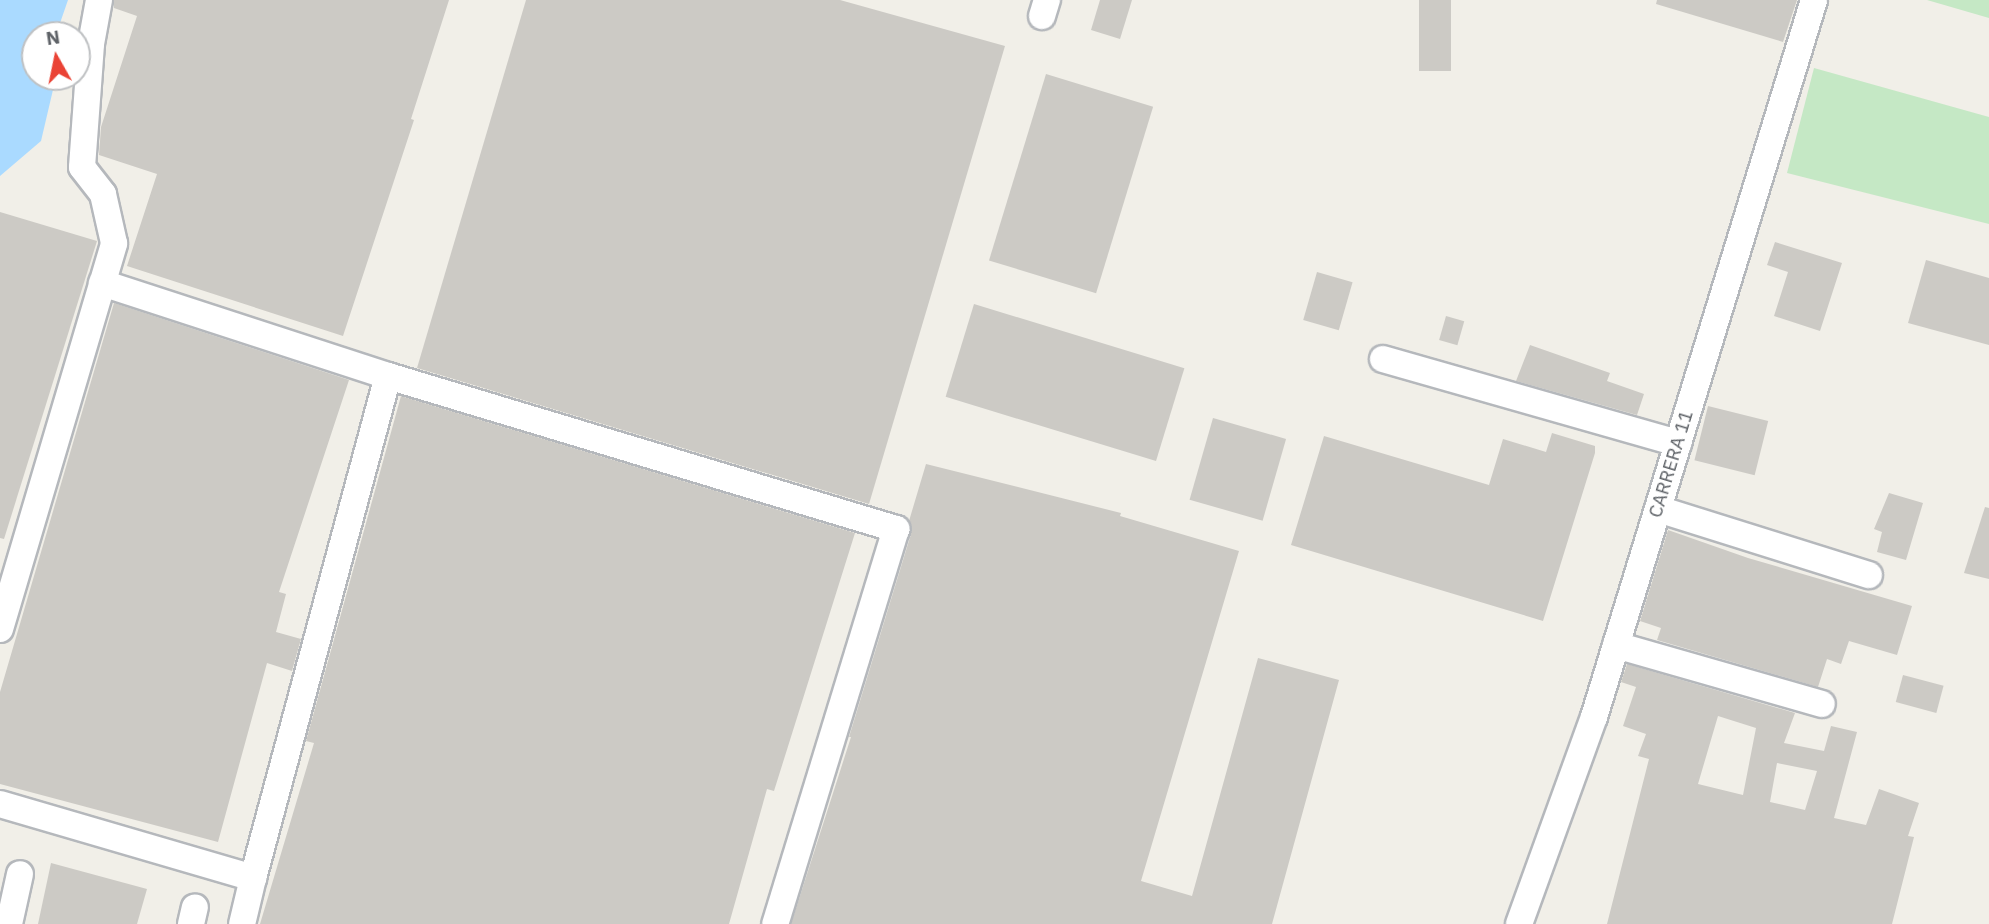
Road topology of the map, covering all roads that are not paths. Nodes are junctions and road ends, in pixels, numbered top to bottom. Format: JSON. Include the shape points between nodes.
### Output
{"nodes":[{"id":1,"x":99,"y":0,"type":"edge"},
{"id":2,"x":1814,"y":0,"type":"edge"},
{"id":3,"x":103,"y":283,"type":"junction"},
{"id":4,"x":1383,"y":359,"type":"dead end"},
{"id":5,"x":388,"y":376,"type":"junction"},
{"id":6,"x":1678,"y":443,"type":"junction"},
{"id":7,"x":1658,"y":509,"type":"junction"},
{"id":8,"x":1869,"y":575,"type":"dead end"},
{"id":9,"x":0,"y":629,"type":"edge"},
{"id":10,"x":1616,"y":645,"type":"junction"},
{"id":11,"x":1822,"y":704,"type":"dead end"},
{"id":12,"x":0,"y":804,"type":"edge"},
{"id":13,"x":20,"y":874,"type":"dead end"},
{"id":14,"x":253,"y":877,"type":"junction"},
{"id":15,"x":9,"y":924,"type":"edge"},
{"id":16,"x":242,"y":924,"type":"edge"},
{"id":17,"x":775,"y":924,"type":"edge"},
{"id":18,"x":1519,"y":924,"type":"edge"}],
"edges":[{"from":1,"to":3,"type":"street","via":[[91,44],[82,167],[103,194],[114,243]]},
{"from":2,"to":6,"type":"street","name":"CARRERA 11"},
{"from":3,"to":5,"type":"street"},
{"from":3,"to":9,"type":"street"},
{"from":4,"to":6,"type":"street"},
{"from":5,"to":14,"type":"street"},
{"from":5,"to":17,"type":"street","via":[[897,529]]},
{"from":6,"to":7,"type":"street","name":"CARRERA 11"},
{"from":7,"to":8,"type":"street"},
{"from":7,"to":10,"type":"street","name":"CARRERA 11"},
{"from":10,"to":11,"type":"street"},
{"from":10,"to":18,"type":"street","name":"CARRERA 11"},
{"from":12,"to":14,"type":"street"},
{"from":13,"to":15,"type":"street"},
{"from":14,"to":16,"type":"street"}]}
